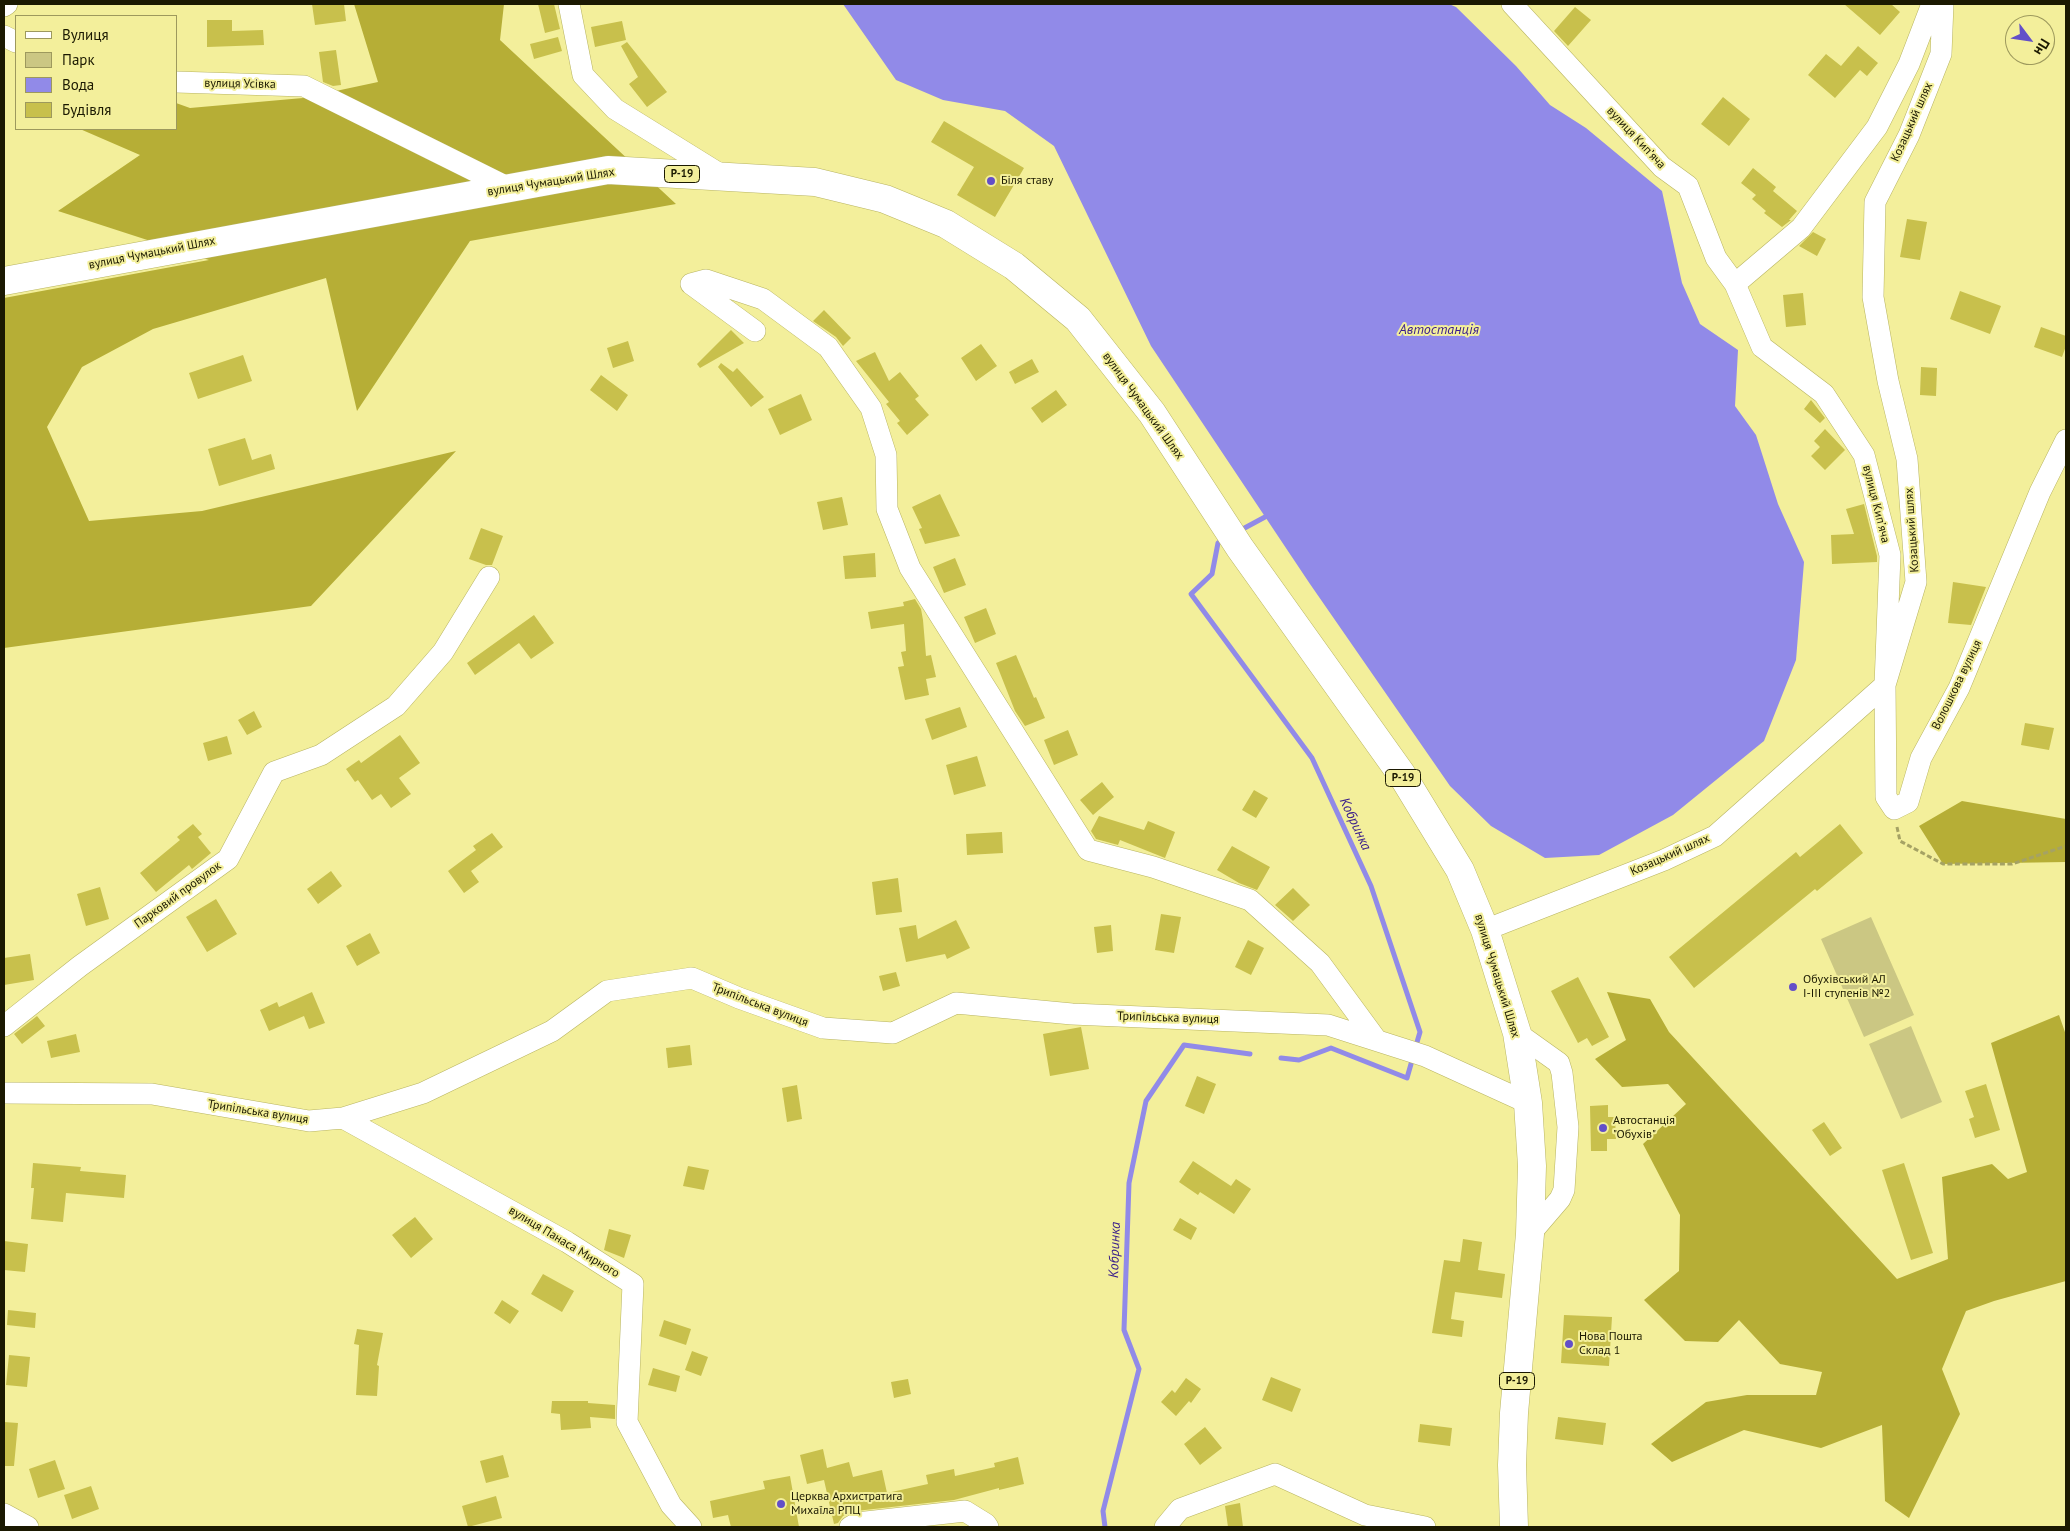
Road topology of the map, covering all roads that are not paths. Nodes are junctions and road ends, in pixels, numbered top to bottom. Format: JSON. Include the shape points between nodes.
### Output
{"nodes":[{"id":1,"x":7,"y":4,"type":"edge"},
{"id":2,"x":569,"y":4,"type":"edge"},
{"id":3,"x":1512,"y":4,"type":"edge"},
{"id":4,"x":1932,"y":4,"type":"edge"},
{"id":5,"x":1943,"y":4,"type":"edge"},
{"id":6,"x":4,"y":6,"type":"edge"},
{"id":7,"x":178,"y":82,"type":"edge"},
{"id":8,"x":723,"y":176,"type":"junction"},
{"id":9,"x":509,"y":188,"type":"junction"},
{"id":10,"x":4,"y":281,"type":"edge"},
{"id":11,"x":1736,"y":284,"type":"junction"},
{"id":12,"x":755,"y":331,"type":"dead end"},
{"id":13,"x":2066,"y":440,"type":"edge"},
{"id":14,"x":489,"y":577,"type":"dead end"},
{"id":15,"x":1885,"y":685,"type":"junction"},
{"id":16,"x":1485,"y":930,"type":"junction"},
{"id":17,"x":4,"y":1026,"type":"edge"},
{"id":18,"x":1517,"y":1033,"type":"junction"},
{"id":19,"x":1375,"y":1038,"type":"junction"},
{"id":20,"x":4,"y":1093,"type":"edge"},
{"id":21,"x":1528,"y":1104,"type":"junction"},
{"id":22,"x":343,"y":1118,"type":"junction"},
{"id":23,"x":1530,"y":1234,"type":"junction"},
{"id":24,"x":4,"y":1514,"type":"edge"},
{"id":25,"x":28,"y":1527,"type":"edge"},
{"id":26,"x":691,"y":1527,"type":"edge"},
{"id":27,"x":850,"y":1527,"type":"edge"},
{"id":28,"x":988,"y":1527,"type":"edge"},
{"id":29,"x":1165,"y":1527,"type":"edge"},
{"id":30,"x":1425,"y":1527,"type":"edge"},
{"id":31,"x":1514,"y":1527,"type":"edge"}],
"edges":[{"from":1,"to":6,"type":"street"},
{"from":2,"to":8,"type":"street","via":[[583,75],[615,109]]},
{"from":3,"to":11,"type":"street","name":"вулиця Кипʼяча","via":[[1662,168],[1688,186],[1716,258]]},
{"from":4,"to":11,"type":"street","via":[[1910,64],[1877,127],[1801,228]]},
{"from":5,"to":15,"type":"street","name":"Козацький шлях","via":[[1941,54],[1909,135],[1875,202],[1873,297],[1888,381],[1907,459],[1916,582]]},
{"from":7,"to":9,"type":"street","name":"вулиця Усівка","via":[[304,86]]},
{"from":8,"to":9,"type":"main road","name":"вулиця Чумацький Шлях","number":"Р-19","via":[[608,170]]},
{"from":8,"to":16,"type":"main road","name":"вулиця Чумацький Шлях","number":"Р-19","via":[[815,182],[885,200],[946,224],[1014,266],[1078,318],[1152,413],[1240,548],[1402,776],[1460,870]]},
{"from":9,"to":10,"type":"main road","name":"вулиця Чумацький Шлях","number":"Р-19"},
{"from":11,"to":15,"type":"street","name":"вулиця Кипʼяча","via":[[1762,347],[1824,394],[1864,455],[1890,555]]},
{"from":12,"to":19,"type":"street","via":[[692,284],[706,280],[763,299],[828,347],[871,408],[886,455],[887,509],[910,568],[1088,850],[1153,867],[1250,900],[1320,963]]},
{"from":13,"to":15,"type":"street","name":"Волошкова вулиця","via":[[2040,492],[1959,688],[1921,758],[1908,802],[1894,809],[1886,797]]},
{"from":14,"to":17,"type":"street","name":"Парковий провулок","via":[[443,652],[396,706],[322,755],[274,772],[228,858]]},
{"from":15,"to":16,"type":"street","name":"Козацький шлях","via":[[1715,836],[1664,860]]},
{"from":16,"to":18,"type":"main road","name":"вулиця Чумацький Шлях","number":"Р-19"},
{"from":18,"to":21,"type":"main road","name":"вулиця Чумацький Шлях","number":"Р-19"},
{"from":18,"to":23,"type":"street","via":[[1559,1063],[1568,1127],[1564,1190]]},
{"from":19,"to":21,"type":"street","name":"Трипільська вулиця","via":[[1424,1056]]},
{"from":19,"to":22,"type":"street","name":"Трипільська вулиця","via":[[1328,1024],[1072,1014],[956,1003],[893,1034],[823,1028],[692,978],[607,991],[552,1031],[423,1093]]},
{"from":20,"to":22,"type":"street","name":"Трипільська вулиця","via":[[152,1094],[308,1121]]},
{"from":21,"to":23,"type":"main road","name":"вулиця Чумацький Шлях","number":"Р-19","via":[[1532,1166]]},
{"from":22,"to":26,"type":"street","name":"вулиця Панаса Мирного","via":[[567,1242],[633,1284],[627,1422],[671,1505]]},
{"from":23,"to":31,"type":"main road","name":"вулиця Чумацький Шлях","number":"Р-19","via":[[1514,1413]]},
{"from":24,"to":25,"type":"street"},
{"from":27,"to":28,"type":"street","via":[[856,1523],[965,1511]]},
{"from":29,"to":30,"type":"street","via":[[1180,1509],[1274,1474],[1365,1515]]}]}
